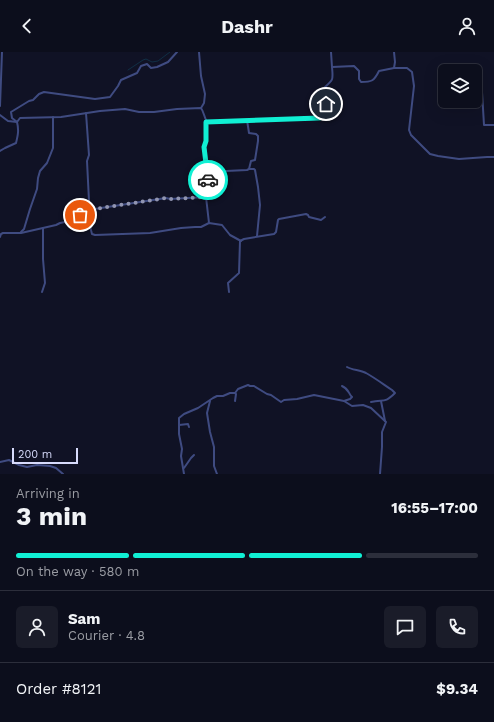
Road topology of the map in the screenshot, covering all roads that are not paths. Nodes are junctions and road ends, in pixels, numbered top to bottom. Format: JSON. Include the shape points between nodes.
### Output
{"nodes":[{"id":1,"x":2,"y":52,"type":"edge"},
{"id":2,"x":177,"y":52,"type":"edge"},
{"id":3,"x":199,"y":52,"type":"edge"},
{"id":4,"x":331,"y":52,"type":"edge"},
{"id":5,"x":394,"y":52,"type":"edge"},
{"id":6,"x":332,"y":67,"type":"junction"},
{"id":7,"x":394,"y":68,"type":"junction"},
{"id":8,"x":482,"y":92,"type":"edge"},
{"id":9,"x":0,"y":106,"type":"edge"},
{"id":10,"x":201,"y":108,"type":"junction"},
{"id":11,"x":86,"y":113,"type":"junction"},
{"id":12,"x":0,"y":114,"type":"edge"},
{"id":13,"x":53,"y":117,"type":"junction"},
{"id":14,"x":247,"y":120,"type":"junction"},
{"id":15,"x":17,"y":122,"type":"junction"},
{"id":16,"x":206,"y":122,"type":"junction"},
{"id":17,"x":494,"y":125,"type":"edge"},
{"id":18,"x":0,"y":151,"type":"edge"},
{"id":19,"x":494,"y":157,"type":"edge"},
{"id":20,"x":249,"y":169,"type":"junction"},
{"id":21,"x":207,"y":171,"type":"junction"},
{"id":22,"x":206,"y":197,"type":"junction"},
{"id":23,"x":87,"y":211,"type":"junction"},
{"id":24,"x":325,"y":217,"type":"dead end"},
{"id":25,"x":209,"y":224,"type":"junction"},
{"id":26,"x":43,"y":228,"type":"junction"},
{"id":27,"x":21,"y":233,"type":"junction"},
{"id":28,"x":257,"y":236,"type":"junction"},
{"id":29,"x":0,"y":237,"type":"edge"},
{"id":30,"x":241,"y":241,"type":"junction"},
{"id":31,"x":42,"y":292,"type":"dead end"},
{"id":32,"x":229,"y":292,"type":"dead end"},
{"id":33,"x":347,"y":366,"type":"dead end"},
{"id":34,"x":342,"y":386,"type":"dead end"},
{"id":35,"x":236,"y":392,"type":"junction"},
{"id":36,"x":210,"y":400,"type":"junction"},
{"id":37,"x":235,"y":401,"type":"dead end"},
{"id":38,"x":344,"y":401,"type":"junction"},
{"id":39,"x":381,"y":401,"type":"junction"},
{"id":40,"x":371,"y":402,"type":"dead end"},
{"id":41,"x":386,"y":422,"type":"junction"},
{"id":42,"x":179,"y":425,"type":"junction"},
{"id":43,"x":189,"y":427,"type":"dead end"},
{"id":44,"x":194,"y":455,"type":"dead end"},
{"id":45,"x":0,"y":462,"type":"edge"},
{"id":46,"x":184,"y":468,"type":"junction"},
{"id":47,"x":64,"y":474,"type":"edge"},
{"id":48,"x":184,"y":474,"type":"edge"},
{"id":49,"x":217,"y":474,"type":"edge"},
{"id":50,"x":380,"y":474,"type":"edge"}],
"edges":[{"from":1,"to":9,"type":"street"},
{"from":2,"to":15,"type":"street","via":[[168,62],[157,67],[152,68],[147,64],[141,66],[137,73],[121,80],[110,97],[95,99],[44,92],[39,94],[11,112],[12,118]]},
{"from":3,"to":10,"type":"street","via":[[205,94]]},
{"from":4,"to":6,"type":"street"},
{"from":5,"to":7,"type":"street"},
{"from":6,"to":7,"type":"street","via":[[354,66],[359,70],[361,82],[369,82],[375,79],[379,71]]},
{"from":6,"to":14,"type":"street","via":[[332,82],[324,88],[327,114],[324,117]]},
{"from":7,"to":19,"type":"street","via":[[407,68],[412,72],[414,86],[409,130],[430,154],[459,159]]},
{"from":8,"to":17,"type":"street","via":[[484,125]]},
{"from":10,"to":11,"type":"street","via":[[154,112],[125,109]]},
{"from":10,"to":16,"type":"street"},
{"from":11,"to":13,"type":"street"},
{"from":11,"to":23,"type":"street","via":[[90,201]]},
{"from":12,"to":15,"type":"street","via":[[8,121]]},
{"from":13,"to":15,"type":"street","via":[[20,118]]},
{"from":13,"to":27,"type":"street","via":[[53,148],[47,163],[40,171],[37,189]]},
{"from":14,"to":16,"type":"street"},
{"from":14,"to":20,"type":"street","via":[[249,133],[258,136],[255,160]]},
{"from":15,"to":18,"type":"street","via":[[16,143]]},
{"from":16,"to":21,"type":"street","via":[[204,147]]},
{"from":20,"to":21,"type":"street"},
{"from":20,"to":28,"type":"street","via":[[255,170],[258,187],[260,205]]},
{"from":21,"to":22,"type":"street"},
{"from":22,"to":23,"type":"street","via":[[166,198]]},
{"from":22,"to":25,"type":"street"},
{"from":23,"to":25,"type":"street","via":[[92,234],[95,235],[150,233]]},
{"from":23,"to":26,"type":"street","via":[[70,221]]},
{"from":24,"to":28,"type":"street","via":[[321,220],[306,214],[279,219],[274,234]]},
{"from":25,"to":30,"type":"street","via":[[222,224],[230,235]]},
{"from":26,"to":27,"type":"street"},
{"from":26,"to":31,"type":"street","via":[[45,283]]},
{"from":27,"to":29,"type":"street","via":[[3,233]]},
{"from":28,"to":30,"type":"street"},
{"from":30,"to":32,"type":"street","via":[[239,272],[228,284]]},
{"from":33,"to":39,"type":"street","via":[[367,374],[395,393],[388,400]]},
{"from":34,"to":38,"type":"street","via":[[346,387],[352,397]]},
{"from":35,"to":36,"type":"street"},
{"from":35,"to":37,"type":"street"},
{"from":35,"to":38,"type":"street","via":[[248,385],[281,402],[314,395]]},
{"from":36,"to":42,"type":"street","via":[[179,418]]},
{"from":36,"to":49,"type":"street","via":[[207,413]]},
{"from":38,"to":41,"type":"street","via":[[352,406],[362,404],[371,408]]},
{"from":39,"to":40,"type":"street"},
{"from":39,"to":41,"type":"street"},
{"from":41,"to":50,"type":"street","via":[[382,432]]},
{"from":42,"to":43,"type":"street","via":[[188,424]]},
{"from":42,"to":46,"type":"street"},
{"from":44,"to":46,"type":"street"},
{"from":45,"to":47,"type":"street","via":[[9,460],[20,465],[50,466]]},
{"from":46,"to":48,"type":"street"}]}
